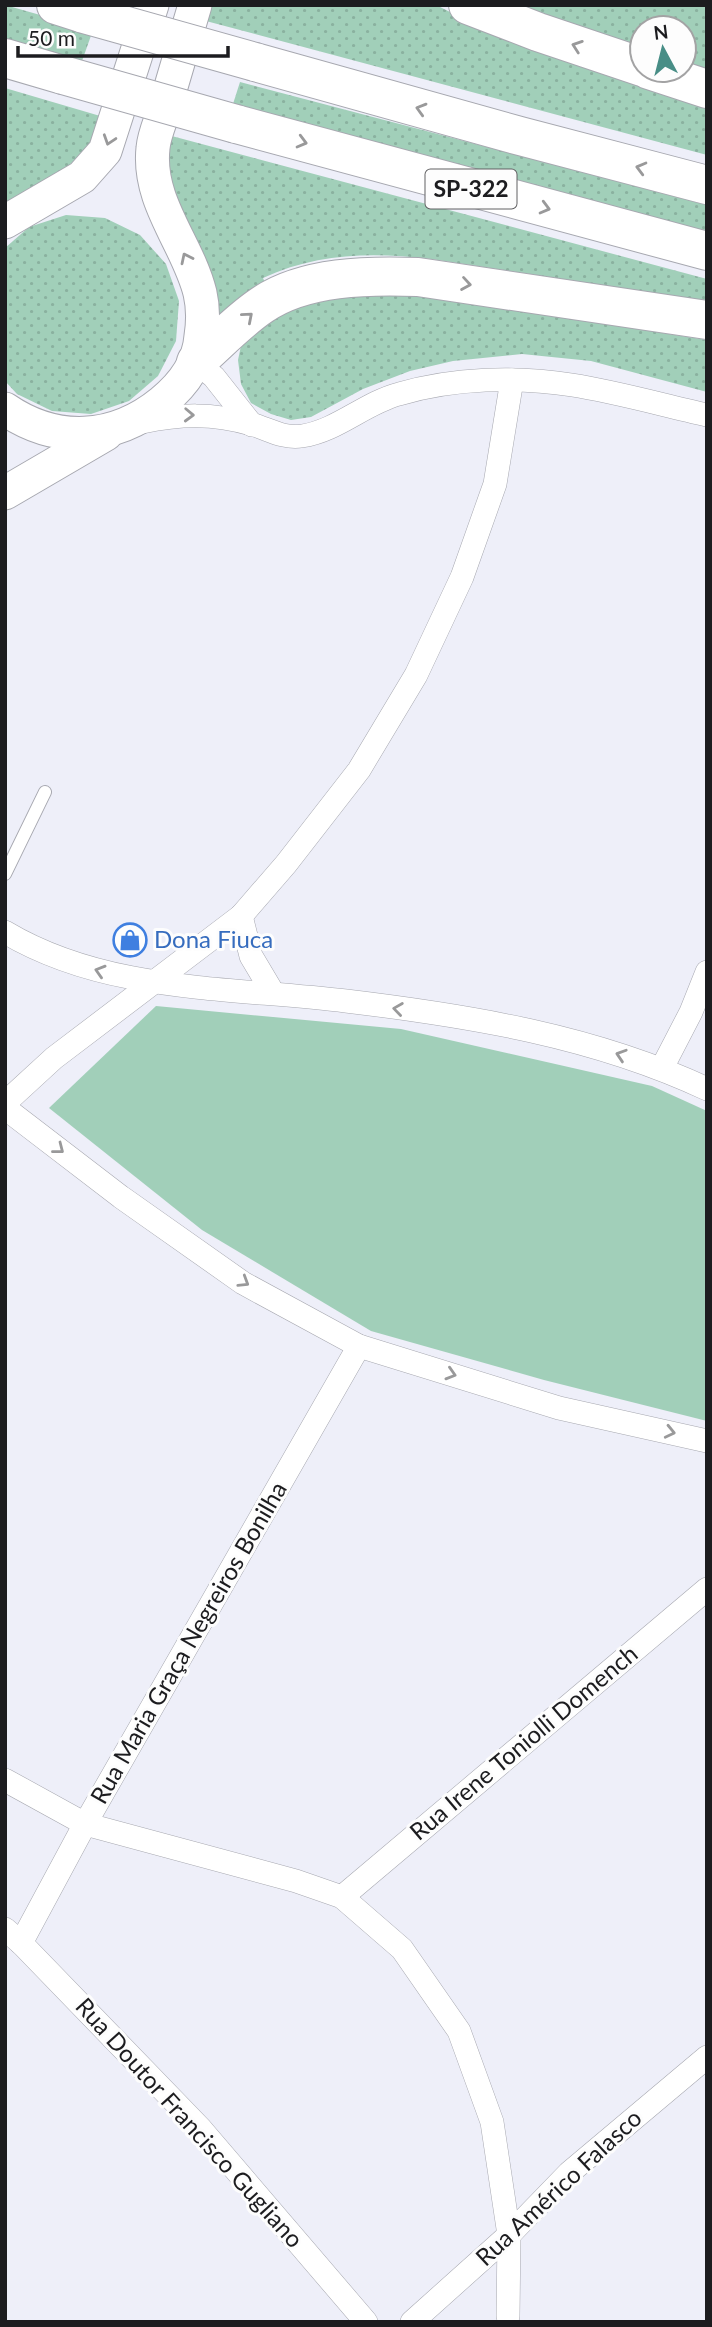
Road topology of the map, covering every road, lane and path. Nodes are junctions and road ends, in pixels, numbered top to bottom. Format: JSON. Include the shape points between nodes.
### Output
{"nodes":[{"id":1,"x":152,"y":5,"type":"edge"},
{"id":2,"x":195,"y":5,"type":"edge"},
{"id":3,"x":468,"y":5,"type":"edge"},
{"id":4,"x":70,"y":10,"type":"edge"},
{"id":5,"x":5,"y":58,"type":"edge"},
{"id":6,"x":628,"y":63,"type":"edge"},
{"id":7,"x":707,"y":185,"type":"edge"},
{"id":8,"x":5,"y":222,"type":"edge"},
{"id":9,"x":707,"y":251,"type":"edge"},
{"id":10,"x":707,"y":320,"type":"edge"},
{"id":11,"x":196,"y":362,"type":"junction"},
{"id":12,"x":512,"y":380,"type":"junction"},
{"id":13,"x":5,"y":409,"type":"edge"},
{"id":14,"x":707,"y":415,"type":"edge"},
{"id":15,"x":253,"y":425,"type":"junction"},
{"id":16,"x":120,"y":427,"type":"junction"},
{"id":17,"x":5,"y":493,"type":"edge"},
{"id":18,"x":45,"y":792,"type":"dead end"},
{"id":19,"x":5,"y":874,"type":"edge"},
{"id":20,"x":241,"y":916,"type":"junction"},
{"id":21,"x":5,"y":932,"type":"edge"},
{"id":22,"x":707,"y":972,"type":"edge"},
{"id":23,"x":154,"y":982,"type":"junction"},
{"id":24,"x":273,"y":993,"type":"junction"},
{"id":25,"x":662,"y":1068,"type":"junction"},
{"id":26,"x":707,"y":1089,"type":"edge"},
{"id":27,"x":5,"y":1106,"type":"edge"},
{"id":28,"x":359,"y":1346,"type":"junction"},
{"id":29,"x":707,"y":1441,"type":"edge"},
{"id":30,"x":707,"y":1588,"type":"edge"},
{"id":31,"x":5,"y":1780,"type":"edge"},
{"id":32,"x":85,"y":1824,"type":"junction"},
{"id":33,"x":342,"y":1897,"type":"junction"},
{"id":34,"x":13,"y":1936,"type":"edge"},
{"id":35,"x":707,"y":2057,"type":"edge"},
{"id":36,"x":509,"y":2235,"type":"junction"},
{"id":37,"x":508,"y":2316,"type":"dead end"},
{"id":38,"x":366,"y":2322,"type":"edge"},
{"id":39,"x":412,"y":2322,"type":"edge"}],
"edges":[{"from":1,"to":8,"type":"main road","one_way":true,"via":[[105,151],[82,177]]},
{"from":11,"to":2,"type":"main road","one_way":true,"via":[[201,337],[200,295],[161,204],[153,148]]},
{"from":6,"to":3,"type":"highway","one_way":true},
{"from":7,"to":4,"type":"highway","number":"SP-322","one_way":true,"bridge":true},
{"from":5,"to":9,"type":"highway","number":"SP-322","one_way":true,"bridge":true},
{"from":11,"to":10,"type":"highway","one_way":true,"via":[[263,304],[336,279],[379,275]]},
{"from":11,"to":15,"type":"street"},
{"from":11,"to":16,"type":"main road","via":[[170,396]]},
{"from":12,"to":14,"type":"street","via":[[572,384]]},
{"from":12,"to":15,"type":"street","via":[[454,383],[397,394],[301,436],[284,437]]},
{"from":12,"to":20,"type":"street","via":[[495,484],[461,577],[416,675],[359,770]]},
{"from":13,"to":16,"type":"main road","via":[[51,431],[83,434]]},
{"from":16,"to":15,"type":"street","one_way":true,"via":[[176,415],[213,416]]},
{"from":16,"to":17,"type":"main road"},
{"from":18,"to":19,"type":"lane"},
{"from":20,"to":23,"type":"street"},
{"from":20,"to":24,"type":"street","via":[[251,956]]},
{"from":23,"to":21,"type":"street","one_way":true,"via":[[106,974],[32,948]]},
{"from":22,"to":25,"type":"street"},
{"from":23,"to":24,"type":"street"},
{"from":23,"to":27,"type":"street","via":[[54,1058]]},
{"from":25,"to":24,"type":"street","one_way":true,"via":[[504,1024]]},
{"from":25,"to":26,"type":"street"},
{"from":27,"to":28,"type":"street","one_way":true,"via":[[121,1197],[243,1283]]},
{"from":28,"to":29,"type":"street","one_way":true,"via":[[559,1408]]},
{"from":28,"to":32,"type":"street","name":"Rua Maria Graça Negreiros Bonilha"},
{"from":30,"to":33,"type":"street","name":"Rua Irene Toniolli Domench"},
{"from":31,"to":32,"type":"street"},
{"from":32,"to":33,"type":"street"},
{"from":32,"to":34,"type":"street","name":"Rua Maria Graça Negreiros Bonilha"},
{"from":33,"to":36,"type":"street","via":[[402,1949],[459,2031],[492,2122]]},
{"from":34,"to":38,"type":"street","name":"Rua Doutor Francisco Gugliano","via":[[200,2128]]},
{"from":35,"to":36,"type":"street","name":"Rua Américo Falasco","via":[[569,2173]]},
{"from":36,"to":37,"type":"street"},
{"from":36,"to":39,"type":"street","name":"Rua Américo Falasco"}]}
